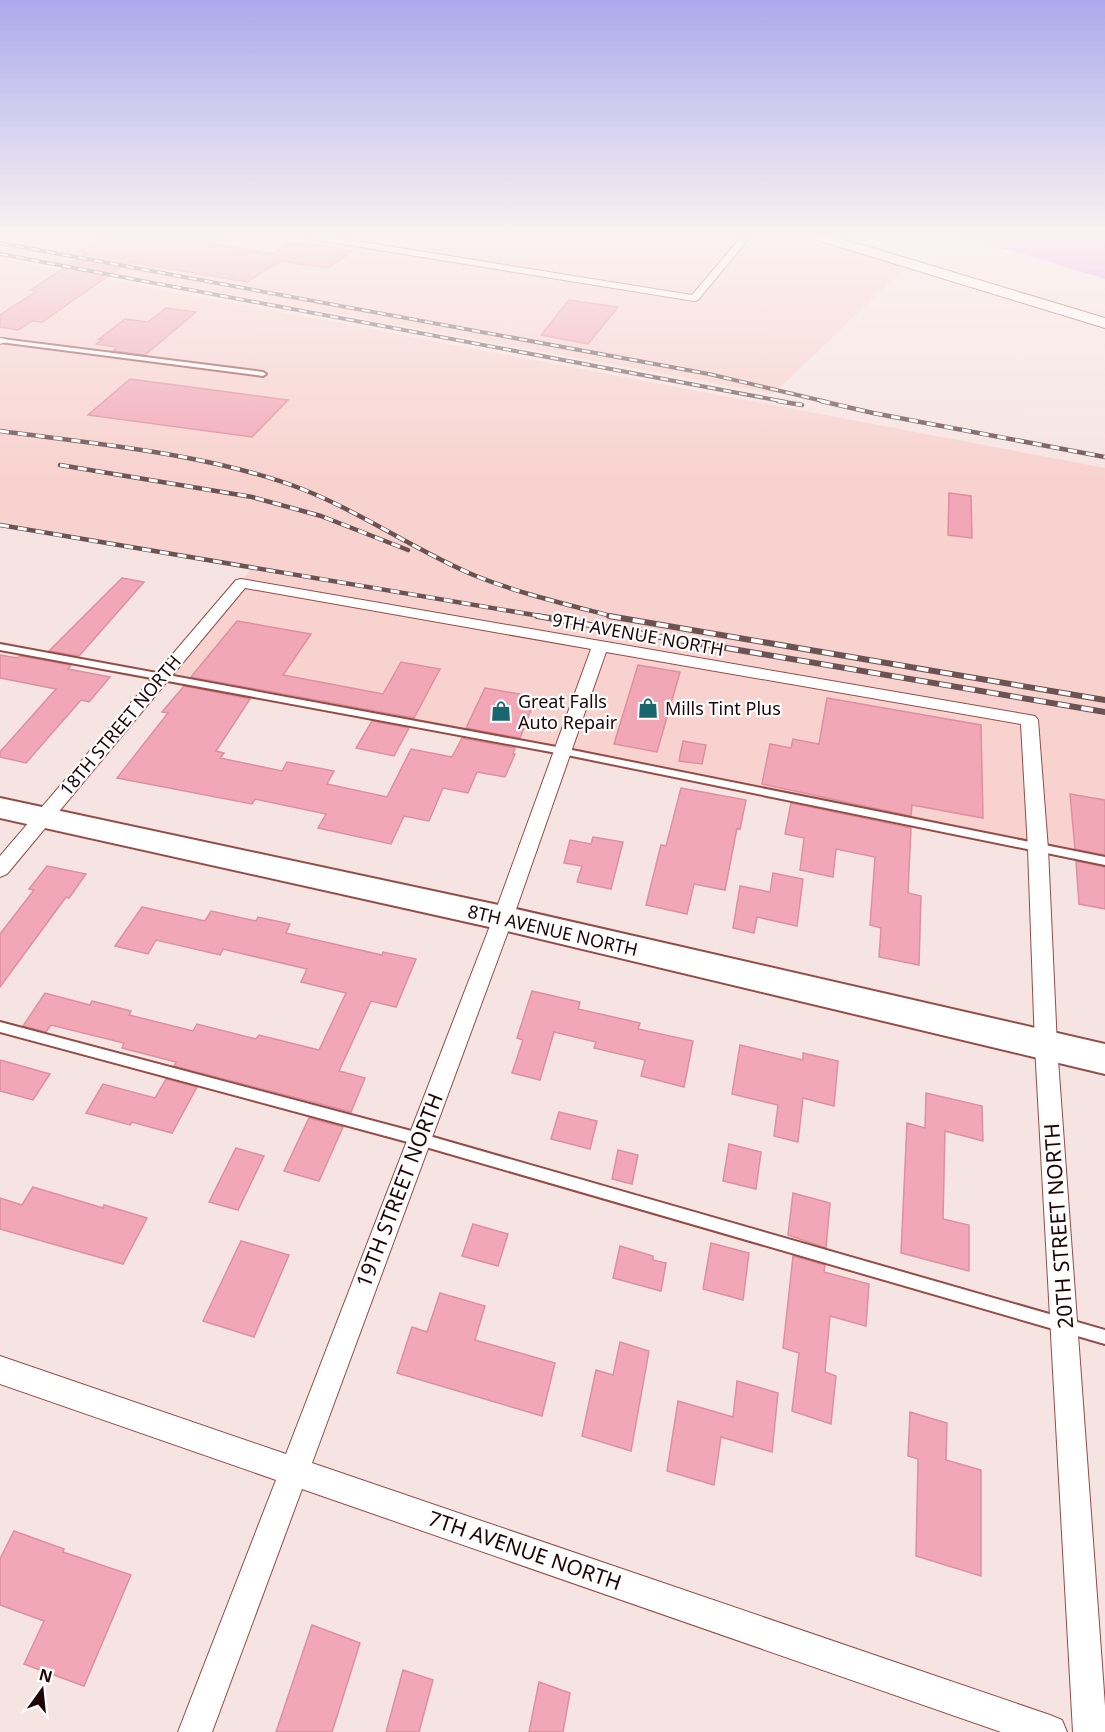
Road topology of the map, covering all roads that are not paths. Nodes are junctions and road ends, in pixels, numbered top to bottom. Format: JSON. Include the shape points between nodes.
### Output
{"nodes":[{"id":1,"x":1085,"y":317,"type":"edge"},
{"id":2,"x":1105,"y":323,"type":"edge"},
{"id":3,"x":1,"y":341,"type":"edge"},
{"id":4,"x":263,"y":374,"type":"dead end"},
{"id":5,"x":241,"y":583,"type":"joint"},
{"id":6,"x":0,"y":647,"type":"edge"},
{"id":7,"x":600,"y":647,"type":"junction"},
{"id":8,"x":159,"y":678,"type":"junction"},
{"id":9,"x":1029,"y":720,"type":"joint"},
{"id":10,"x":562,"y":751,"type":"junction"},
{"id":11,"x":0,"y":808,"type":"edge"},
{"id":12,"x":42,"y":818,"type":"junction"},
{"id":13,"x":1038,"y":849,"type":"junction"},
{"id":14,"x":1105,"y":861,"type":"edge"},
{"id":15,"x":0,"y":869,"type":"edge"},
{"id":16,"x":503,"y":918,"type":"junction"},
{"id":17,"x":0,"y":1027,"type":"edge"},
{"id":18,"x":1046,"y":1046,"type":"junction"},
{"id":19,"x":1105,"y":1059,"type":"edge"},
{"id":20,"x":418,"y":1139,"type":"junction"},
{"id":21,"x":1064,"y":1326,"type":"junction"},
{"id":22,"x":1105,"y":1337,"type":"edge"},
{"id":23,"x":0,"y":1370,"type":"edge"},
{"id":24,"x":293,"y":1470,"type":"junction"},
{"id":25,"x":195,"y":1732,"type":"edge"},
{"id":26,"x":1050,"y":1732,"type":"edge"},
{"id":27,"x":1090,"y":1732,"type":"edge"}],
"edges":[{"from":1,"to":2,"type":"main road"},
{"from":3,"to":4,"type":"lane"},
{"from":5,"to":7,"type":"street","name":"9TH AVENUE NORTH"},
{"from":5,"to":8,"type":"street","name":"18TH STREET NORTH"},
{"from":6,"to":8,"type":"lane"},
{"from":7,"to":9,"type":"street","name":"9TH AVENUE NORTH"},
{"from":7,"to":10,"type":"street","name":"19TH STREET NORTH"},
{"from":8,"to":10,"type":"lane"},
{"from":8,"to":12,"type":"street","name":"18TH STREET NORTH"},
{"from":9,"to":13,"type":"street","name":"20TH STREET NORTH"},
{"from":10,"to":13,"type":"lane"},
{"from":10,"to":16,"type":"street","name":"19TH STREET NORTH"},
{"from":11,"to":12,"type":"street","name":"8TH AVENUE NORTH"},
{"from":12,"to":15,"type":"street","name":"18TH STREET NORTH"},
{"from":12,"to":16,"type":"street","name":"8TH AVENUE NORTH"},
{"from":13,"to":14,"type":"lane"},
{"from":13,"to":18,"type":"street","name":"20TH STREET NORTH"},
{"from":16,"to":18,"type":"street","name":"8TH AVENUE NORTH"},
{"from":16,"to":20,"type":"street","name":"19TH STREET NORTH"},
{"from":17,"to":20,"type":"lane"},
{"from":18,"to":19,"type":"street","name":"8TH AVENUE NORTH"},
{"from":18,"to":21,"type":"street","name":"20TH STREET NORTH"},
{"from":20,"to":21,"type":"lane"},
{"from":20,"to":24,"type":"street","name":"19TH STREET NORTH"},
{"from":21,"to":22,"type":"lane"},
{"from":21,"to":27,"type":"street","name":"20TH STREET NORTH"},
{"from":23,"to":24,"type":"street","name":"7TH AVENUE NORTH"},
{"from":24,"to":25,"type":"street","name":"19TH STREET NORTH"},
{"from":24,"to":26,"type":"street","name":"7TH AVENUE NORTH"}]}
